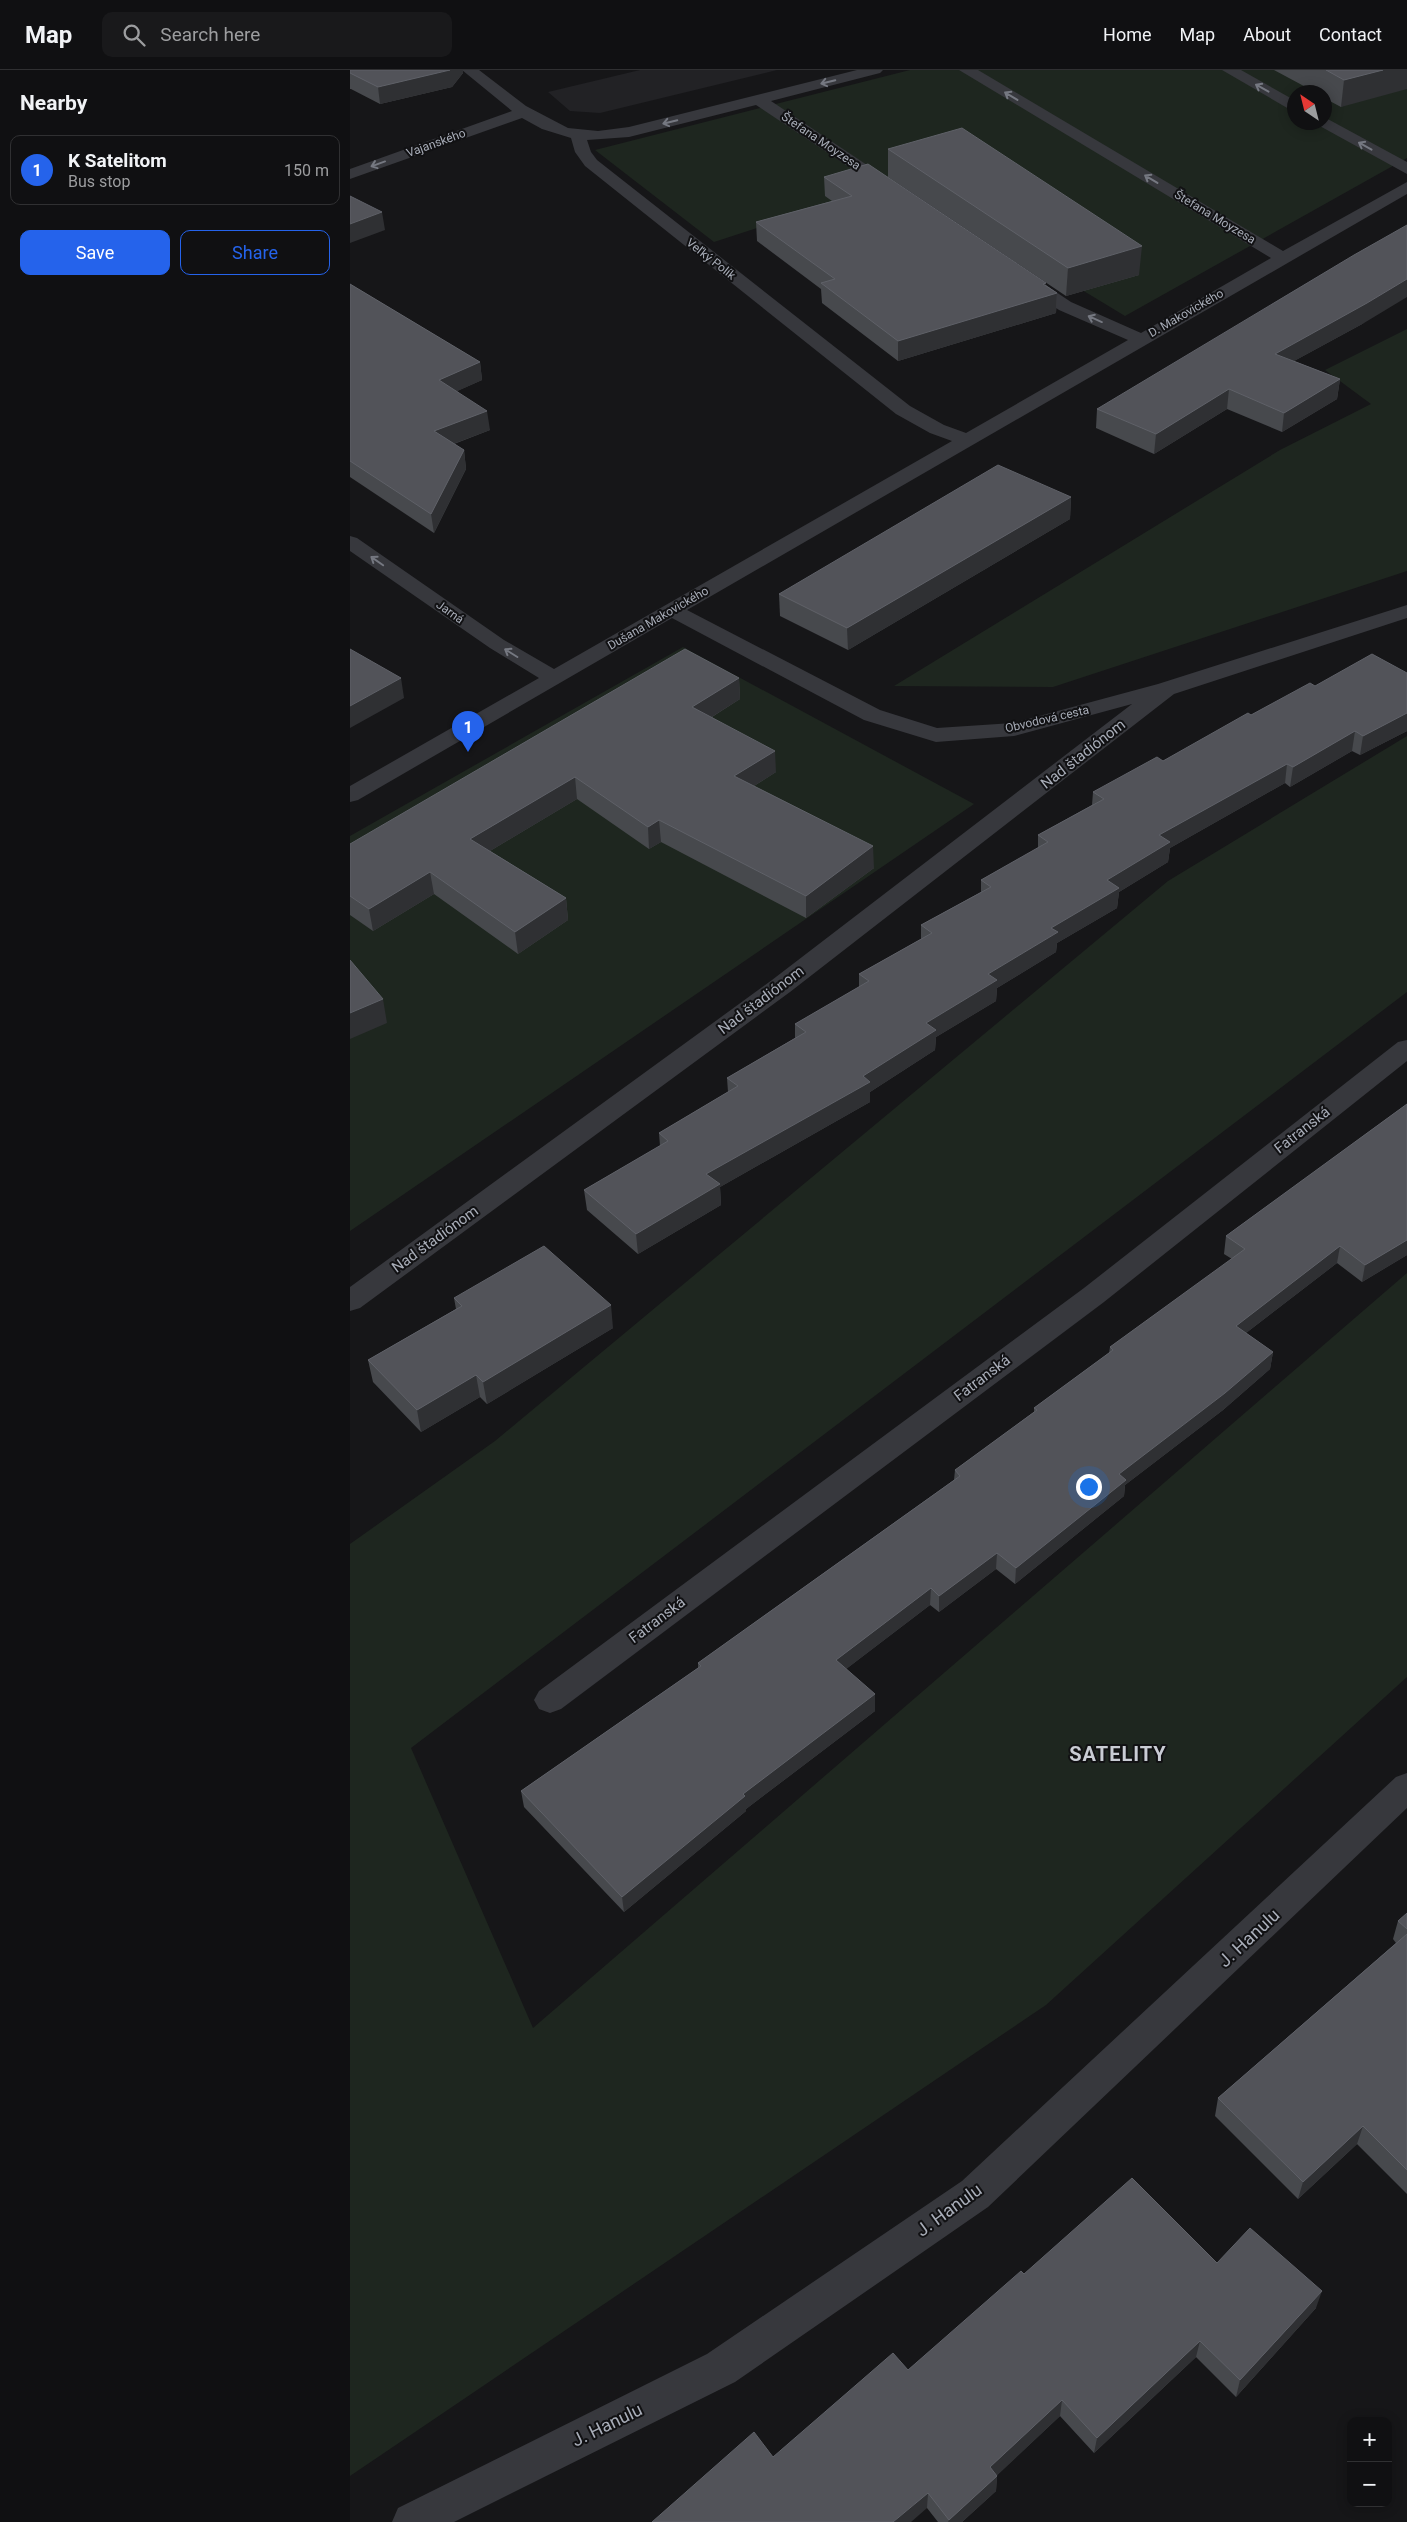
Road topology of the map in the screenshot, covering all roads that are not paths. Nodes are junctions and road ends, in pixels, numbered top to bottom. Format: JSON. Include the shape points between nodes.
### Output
{"nodes":[{"id":1,"x":470,"y":70,"type":"edge"},
{"id":2,"x":875,"y":70,"type":"edge"},
{"id":3,"x":967,"y":70,"type":"edge"},
{"id":4,"x":1230,"y":70,"type":"edge"},
{"id":5,"x":758,"y":99,"type":"junction"},
{"id":6,"x":1287,"y":102,"type":"edge"},
{"id":7,"x":523,"y":112,"type":"junction"},
{"id":8,"x":1332,"y":127,"type":"edge"},
{"id":9,"x":578,"y":135,"type":"junction"},
{"id":10,"x":1407,"y":169,"type":"edge"},
{"id":11,"x":350,"y":174,"type":"edge"},
{"id":12,"x":1407,"y":187,"type":"edge"},
{"id":13,"x":903,"y":196,"type":"edge"},
{"id":14,"x":1283,"y":258,"type":"junction"},
{"id":15,"x":1016,"y":273,"type":"edge"},
{"id":16,"x":1140,"y":339,"type":"junction"},
{"id":17,"x":965,"y":439,"type":"junction"},
{"id":18,"x":350,"y":542,"type":"edge"},
{"id":19,"x":672,"y":610,"type":"junction"},
{"id":20,"x":1407,"y":611,"type":"edge"},
{"id":21,"x":553,"y":677,"type":"junction"},
{"id":22,"x":1166,"y":690,"type":"junction"},
{"id":23,"x":350,"y":794,"type":"edge"},
{"id":24,"x":1407,"y":1048,"type":"edge"},
{"id":25,"x":350,"y":1301,"type":"edge"},
{"id":26,"x":550,"y":1700,"type":"dead end"},
{"id":27,"x":1407,"y":1787,"type":"edge"},
{"id":28,"x":412,"y":2522,"type":"edge"}],
"edges":[{"from":1,"to":7,"type":"street"},
{"from":2,"to":5,"type":"street","name":"Štefana Moyzesa","one_way":true},
{"from":14,"to":3,"type":"street","name":"Štefana Moyzesa","one_way":true},
{"from":6,"to":4,"type":"street","one_way":true},
{"from":5,"to":9,"type":"street","name":"Štefana Moyzesa","one_way":true,"via":[[629,132]]},
{"from":5,"to":13,"type":"street","name":"Štefana Moyzesa"},
{"from":7,"to":9,"type":"street","via":[[544,125]]},
{"from":7,"to":11,"type":"street","name":"Vajanského","one_way":true},
{"from":10,"to":8,"type":"street","one_way":true},
{"from":9,"to":17,"type":"street","name":"Veľký Polík","via":[[591,163],[903,410],[937,429]]},
{"from":12,"to":14,"type":"street","name":"D. Makovického"},
{"from":14,"to":16,"type":"street","name":"D. Makovického"},
{"from":16,"to":15,"type":"street","one_way":true,"via":[[1065,306]]},
{"from":16,"to":17,"type":"street","name":"D. Makovického"},
{"from":17,"to":19,"type":"street","name":"Dušana Makovického"},
{"from":21,"to":18,"type":"street","name":"Jarná","one_way":true,"via":[[497,644]]},
{"from":19,"to":21,"type":"street","name":"Dušana Makovického"},
{"from":19,"to":22,"type":"street","name":"Obvodová cesta","via":[[872,715],[936,735],[1014,729]]},
{"from":20,"to":22,"type":"street","name":"Obvodová cesta"},
{"from":21,"to":23,"type":"street","name":"Dušana Makovického"},
{"from":22,"to":25,"type":"street","name":"Nad štadiónom","via":[[781,986]]},
{"from":24,"to":26,"type":"street","name":"Fatranská","via":[[1094,1295]]},
{"from":27,"to":28,"type":"street","name":"J. Hanulu","via":[[975,2194],[721,2368]]}]}
